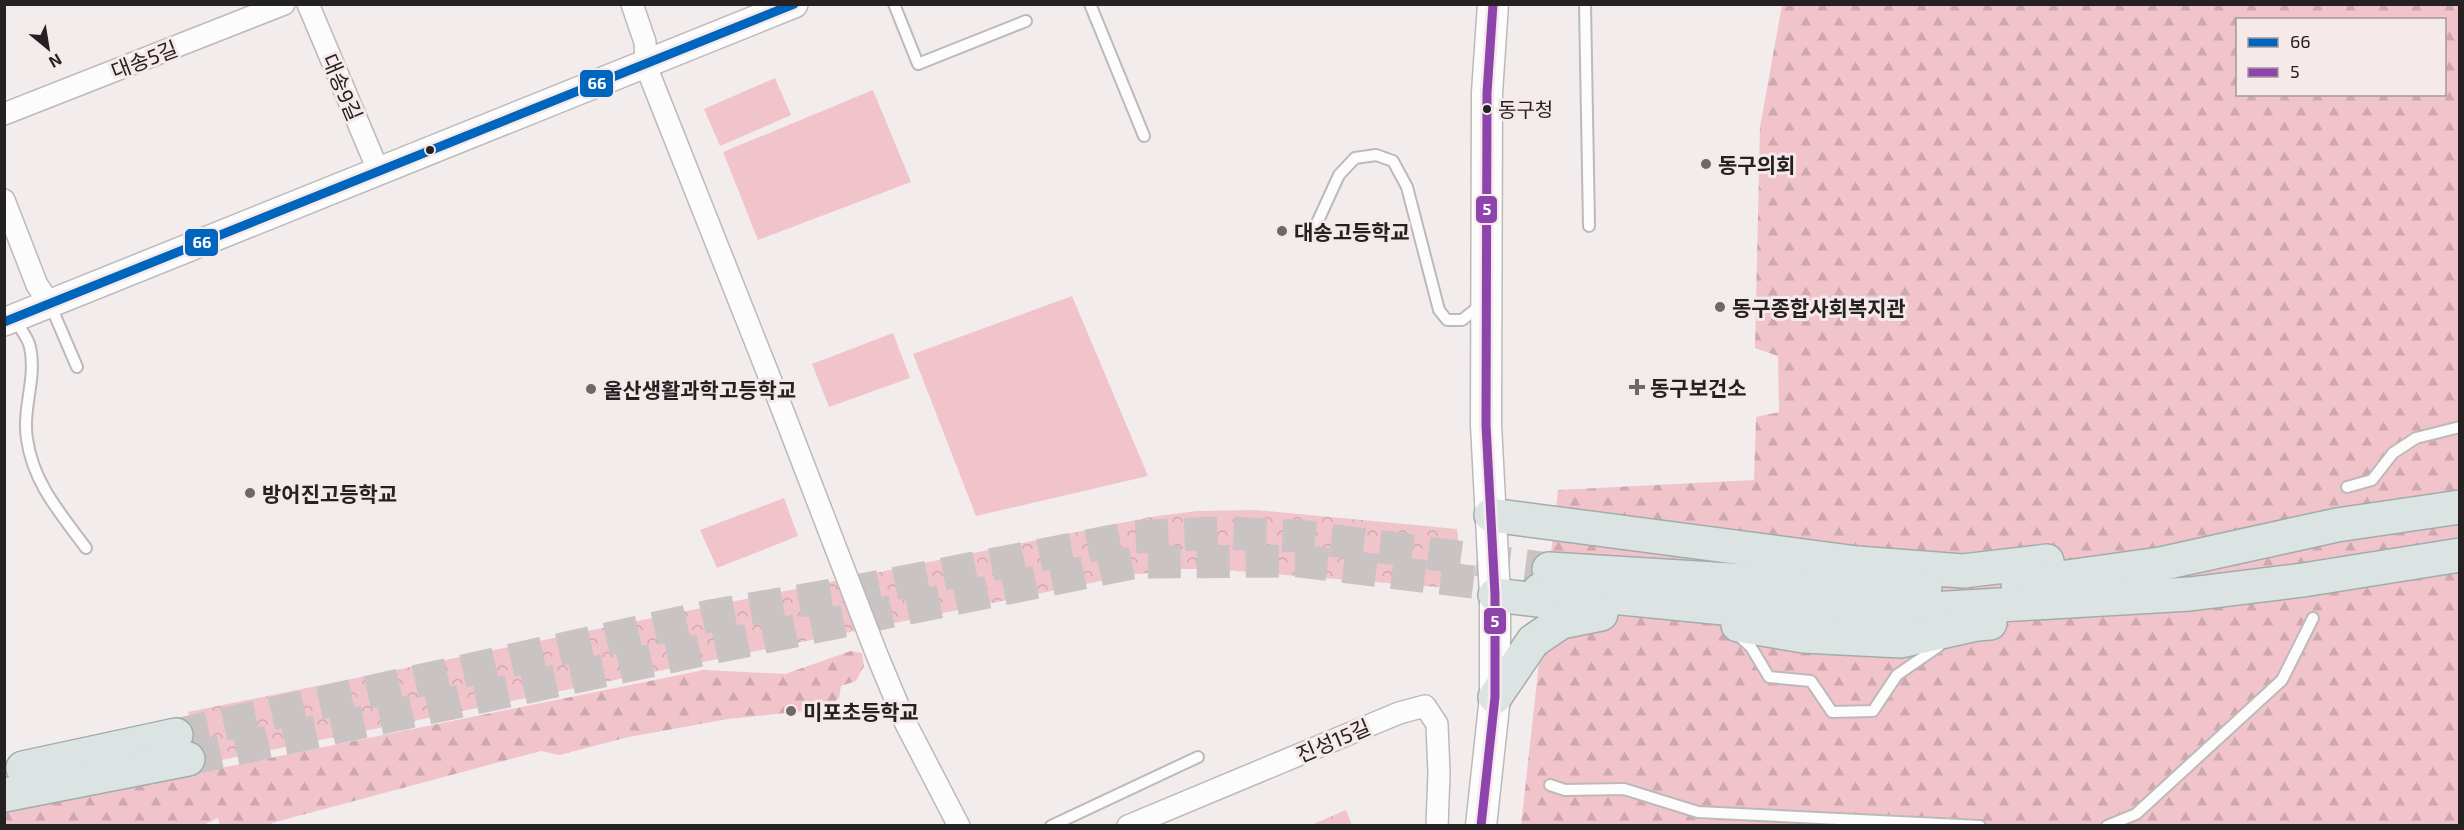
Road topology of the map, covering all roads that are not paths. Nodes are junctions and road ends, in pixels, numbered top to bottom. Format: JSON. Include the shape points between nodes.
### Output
{"nodes":[{"id":1,"x":284,"y":4,"type":"edge"},
{"id":2,"x":308,"y":4,"type":"edge"},
{"id":3,"x":632,"y":4,"type":"edge"},
{"id":4,"x":794,"y":4,"type":"edge"},
{"id":5,"x":894,"y":4,"type":"edge"},
{"id":6,"x":1090,"y":4,"type":"edge"},
{"id":7,"x":1493,"y":4,"type":"edge"},
{"id":8,"x":1585,"y":4,"type":"edge"},
{"id":9,"x":1026,"y":21,"type":"dead end"},
{"id":10,"x":646,"y":66,"type":"junction"},
{"id":11,"x":4,"y":114,"type":"edge"},
{"id":12,"x":1144,"y":136,"type":"dead end"},
{"id":13,"x":378,"y":170,"type":"junction"},
{"id":14,"x":4,"y":200,"type":"edge"},
{"id":15,"x":1317,"y":223,"type":"dead end"},
{"id":16,"x":1589,"y":226,"type":"dead end"},
{"id":17,"x":1486,"y":291,"type":"junction"},
{"id":18,"x":50,"y":304,"type":"junction"},
{"id":19,"x":9,"y":321,"type":"edge"},
{"id":20,"x":77,"y":367,"type":"dead end"},
{"id":21,"x":2460,"y":427,"type":"edge"},
{"id":22,"x":2347,"y":487,"type":"dead end"},
{"id":23,"x":2460,"y":498,"type":"edge"},
{"id":24,"x":2460,"y":507,"type":"edge"},
{"id":25,"x":1491,"y":515,"type":"junction"},
{"id":26,"x":2337,"y":525,"type":"junction"},
{"id":27,"x":86,"y":548,"type":"dead end"},
{"id":28,"x":2460,"y":555,"type":"edge"},
{"id":29,"x":2160,"y":564,"type":"junction"},
{"id":30,"x":2190,"y":594,"type":"junction"},
{"id":31,"x":1495,"y":596,"type":"junction"},
{"id":32,"x":1614,"y":611,"type":"junction"},
{"id":33,"x":2313,"y":618,"type":"dead end"},
{"id":34,"x":1725,"y":623,"type":"junction"},
{"id":35,"x":1977,"y":624,"type":"junction"},
{"id":36,"x":1495,"y":697,"type":"junction"},
{"id":37,"x":1198,"y":757,"type":"dead end"},
{"id":38,"x":4,"y":772,"type":"edge"},
{"id":39,"x":1550,"y":785,"type":"dead end"},
{"id":40,"x":4,"y":795,"type":"edge"},
{"id":41,"x":959,"y":825,"type":"edge"},
{"id":42,"x":1052,"y":825,"type":"edge"},
{"id":43,"x":1128,"y":825,"type":"edge"},
{"id":44,"x":1437,"y":825,"type":"edge"},
{"id":45,"x":1481,"y":825,"type":"edge"},
{"id":46,"x":1980,"y":825,"type":"edge"},
{"id":47,"x":2107,"y":825,"type":"edge"}],
"edges":[{"from":1,"to":11,"type":"street","name":"대송5길"},
{"from":2,"to":13,"type":"street","name":"대송9길"},
{"from":3,"to":10,"type":"street","via":[[645,42]]},
{"from":4,"to":10,"type":"street"},
{"from":5,"to":9,"type":"lane","via":[[918,64]]},
{"from":6,"to":12,"type":"lane"},
{"from":7,"to":17,"type":"main road","via":[[1487,93]]},
{"from":8,"to":16,"type":"lane"},
{"from":10,"to":13,"type":"street"},
{"from":10,"to":41,"type":"street","via":[[877,655],[909,730]]},
{"from":13,"to":18,"type":"street"},
{"from":14,"to":18,"type":"street","via":[[37,285]]},
{"from":15,"to":17,"type":"lane","via":[[1339,175],[1355,158],[1376,155],[1393,161],[1407,187],[1439,310],[1447,320],[1462,320],[1476,309]]},
{"from":17,"to":25,"type":"main road"},
{"from":18,"to":19,"type":"street"},
{"from":18,"to":20,"type":"lane"},
{"from":19,"to":27,"type":"lane","via":[[30,345],[32,380],[26,438],[33,465],[44,491]]},
{"from":21,"to":22,"type":"lane","via":[[2416,438],[2393,453],[2372,480]]},
{"from":23,"to":26,"type":"highway"},
{"from":24,"to":26,"type":"highway"},
{"from":25,"to":29,"type":"highway","via":[[1857,563],[1963,571],[2067,559]]},
{"from":25,"to":31,"type":"main road"},
{"from":26,"to":29,"type":"highway"},
{"from":28,"to":30,"type":"highway"},
{"from":29,"to":30,"type":"highway","via":[[2021,584],[1876,589],[1545,580],[1725,608],[1879,612]]},
{"from":30,"to":35,"type":"highway","via":[[2133,614]]},
{"from":31,"to":32,"type":"highway","via":[[1537,598]]},
{"from":31,"to":36,"type":"main road"},
{"from":32,"to":34,"type":"highway"},
{"from":32,"to":36,"type":"highway","via":[[1561,622],[1533,641]]},
{"from":33,"to":47,"type":"lane","via":[[2282,680],[2136,814]]},
{"from":34,"to":35,"type":"highway","via":[[1803,636],[1900,641]]},
{"from":34,"to":35,"type":"lane","via":[[1751,647],[1769,676],[1811,681],[1832,712],[1872,711],[1896,675]]},
{"from":36,"to":45,"type":"main road"},
{"from":37,"to":42,"type":"lane"},
{"from":38,"to":40,"type":"highway","via":[[182,747]]},
{"from":39,"to":46,"type":"lane","via":[[1565,790],[1624,789],[1698,812]]},
{"from":43,"to":44,"type":"street","name":"진성15길","via":[[1425,705],[1437,724]]}]}
